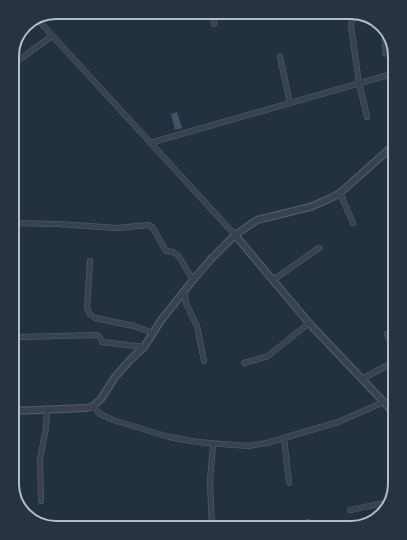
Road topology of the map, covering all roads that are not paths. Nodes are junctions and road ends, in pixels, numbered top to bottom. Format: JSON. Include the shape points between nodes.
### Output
{"nodes":[{"id":1,"x":213,"y":19,"type":"edge"},
{"id":2,"x":352,"y":19,"type":"edge"},
{"id":3,"x":40,"y":23,"type":"edge"},
{"id":4,"x":214,"y":24,"type":"dead end"},
{"id":5,"x":52,"y":36,"type":"junction"},
{"id":6,"x":385,"y":42,"type":"edge"},
{"id":7,"x":388,"y":54,"type":"edge"},
{"id":8,"x":280,"y":57,"type":"dead end"},
{"id":9,"x":19,"y":60,"type":"edge"},
{"id":10,"x":388,"y":75,"type":"edge"},
{"id":11,"x":359,"y":83,"type":"junction"},
{"id":12,"x":290,"y":104,"type":"junction"},
{"id":13,"x":367,"y":117,"type":"dead end"},
{"id":14,"x":150,"y":143,"type":"junction"},
{"id":15,"x":388,"y":150,"type":"edge"},
{"id":16,"x":340,"y":193,"type":"junction"},
{"id":17,"x":353,"y":222,"type":"dead end"},
{"id":18,"x":19,"y":223,"type":"edge"},
{"id":19,"x":235,"y":235,"type":"junction"},
{"id":20,"x":319,"y":248,"type":"dead end"},
{"id":21,"x":90,"y":260,"type":"dead end"},
{"id":22,"x":192,"y":280,"type":"junction"},
{"id":23,"x":273,"y":280,"type":"junction"},
{"id":24,"x":184,"y":291,"type":"junction"},
{"id":25,"x":309,"y":323,"type":"junction"},
{"id":26,"x":153,"y":333,"type":"junction"},
{"id":27,"x":20,"y":337,"type":"dead end"},
{"id":28,"x":144,"y":347,"type":"junction"},
{"id":29,"x":204,"y":361,"type":"dead end"},
{"id":30,"x":244,"y":363,"type":"dead end"},
{"id":31,"x":388,"y":365,"type":"edge"},
{"id":32,"x":362,"y":379,"type":"junction"},
{"id":33,"x":384,"y":402,"type":"junction"},
{"id":34,"x":93,"y":406,"type":"junction"},
{"id":35,"x":388,"y":406,"type":"edge"},
{"id":36,"x":46,"y":410,"type":"junction"},
{"id":37,"x":19,"y":411,"type":"edge"},
{"id":38,"x":284,"y":438,"type":"junction"},
{"id":39,"x":213,"y":444,"type":"junction"},
{"id":40,"x":289,"y":482,"type":"dead end"},
{"id":41,"x":41,"y":501,"type":"dead end"},
{"id":42,"x":383,"y":503,"type":"edge"},
{"id":43,"x":350,"y":510,"type":"dead end"},
{"id":44,"x":212,"y":521,"type":"edge"}],
"edges":[{"from":1,"to":4,"type":"street"},
{"from":2,"to":11,"type":"street"},
{"from":3,"to":5,"type":"street"},
{"from":5,"to":9,"type":"street"},
{"from":5,"to":14,"type":"street"},
{"from":6,"to":7,"type":"street","via":[[385,53]]},
{"from":8,"to":12,"type":"street"},
{"from":10,"to":11,"type":"street"},
{"from":11,"to":12,"type":"street"},
{"from":11,"to":13,"type":"street"},
{"from":12,"to":14,"type":"street"},
{"from":14,"to":19,"type":"street"},
{"from":15,"to":16,"type":"street"},
{"from":16,"to":17,"type":"street"},
{"from":16,"to":19,"type":"street","via":[[310,207],[257,220]]},
{"from":18,"to":22,"type":"street","via":[[117,228],[149,226],[153,228],[166,250],[178,255]]},
{"from":19,"to":22,"type":"street"},
{"from":19,"to":23,"type":"street"},
{"from":20,"to":23,"type":"street"},
{"from":21,"to":26,"type":"street","via":[[90,314],[95,318],[134,326]]},
{"from":22,"to":24,"type":"street"},
{"from":23,"to":25,"type":"street"},
{"from":24,"to":26,"type":"street"},
{"from":24,"to":29,"type":"street","via":[[186,303],[197,326]]},
{"from":25,"to":30,"type":"street","via":[[268,356]]},
{"from":25,"to":32,"type":"street"},
{"from":26,"to":28,"type":"street"},
{"from":27,"to":28,"type":"street","via":[[96,335],[102,342]]},
{"from":28,"to":34,"type":"street","via":[[122,368],[101,399]]},
{"from":31,"to":32,"type":"street"},
{"from":32,"to":33,"type":"street"},
{"from":33,"to":35,"type":"street"},
{"from":33,"to":38,"type":"street","via":[[338,422]]},
{"from":34,"to":36,"type":"street"},
{"from":34,"to":39,"type":"street","via":[[104,416],[120,422],[169,437]]},
{"from":36,"to":37,"type":"street"},
{"from":36,"to":41,"type":"street","via":[[46,428],[40,459]]},
{"from":38,"to":39,"type":"street","via":[[248,446]]},
{"from":38,"to":40,"type":"street"},
{"from":39,"to":44,"type":"street","via":[[210,482]]},
{"from":42,"to":43,"type":"street"}]}
